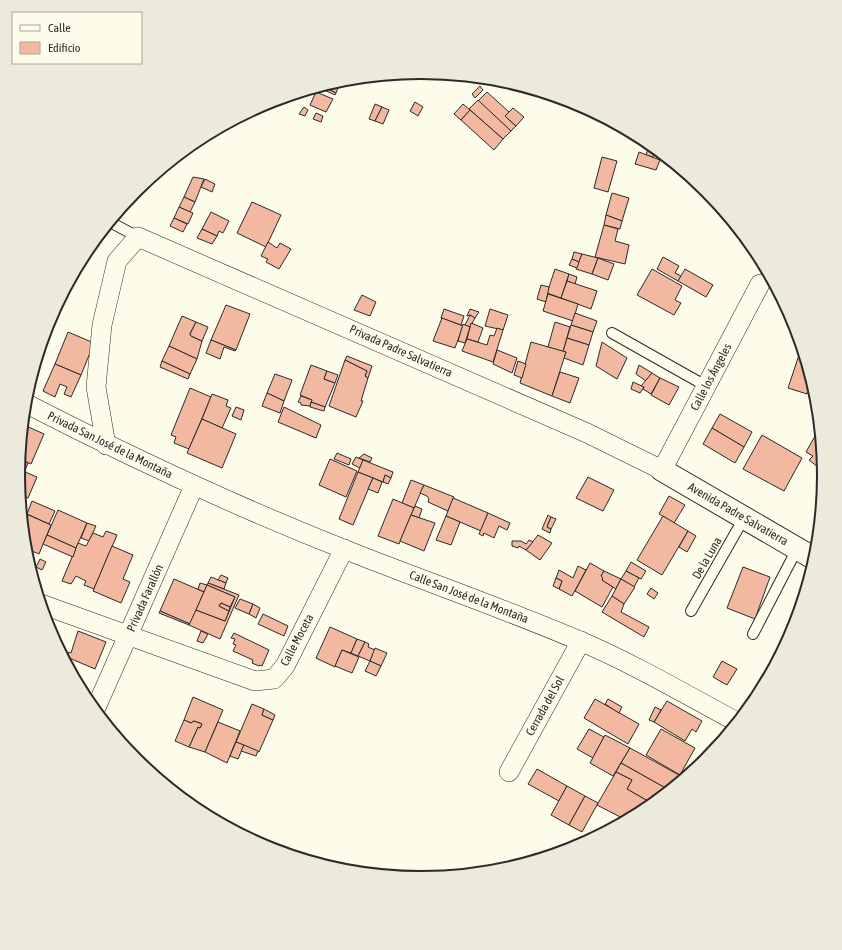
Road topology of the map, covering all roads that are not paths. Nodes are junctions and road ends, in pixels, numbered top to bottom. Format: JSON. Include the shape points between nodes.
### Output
{"nodes":[{"id":1,"x":115,"y":224,"type":"edge"},
{"id":2,"x":138,"y":237,"type":"junction"},
{"id":3,"x":760,"y":284,"type":"dead end"},
{"id":4,"x":612,"y":333,"type":"dead end"},
{"id":5,"x":706,"y":386,"type":"junction"},
{"id":6,"x":31,"y":406,"type":"edge"},
{"id":7,"x":106,"y":445,"type":"junction"},
{"id":8,"x":662,"y":470,"type":"junction"},
{"id":9,"x":194,"y":486,"type":"junction"},
{"id":10,"x":744,"y":518,"type":"junction"},
{"id":11,"x":344,"y":549,"type":"junction"},
{"id":12,"x":806,"y":554,"type":"edge"},
{"id":13,"x":48,"y":606,"type":"edge"},
{"id":14,"x":692,"y":611,"type":"dead end"},
{"id":15,"x":752,"y":634,"type":"dead end"},
{"id":16,"x":128,"y":636,"type":"junction"},
{"id":17,"x":581,"y":641,"type":"junction"},
{"id":18,"x":98,"y":703,"type":"edge"},
{"id":19,"x":732,"y":719,"type":"edge"},
{"id":20,"x":509,"y":772,"type":"dead end"}],
"edges":[{"from":1,"to":2,"type":"lane"},
{"from":2,"to":7,"type":"street","via":[[117,261],[102,325],[96,387]]},
{"from":2,"to":8,"type":"street","name":"Privada Padre Salvatierra","via":[[587,433]]},
{"from":3,"to":5,"type":"street","name":"Calle los Ángeles"},
{"from":4,"to":5,"type":"lane"},
{"from":5,"to":8,"type":"street","name":"Calle los Ángeles"},
{"from":6,"to":7,"type":"street","name":"Privada San José de la Montaña"},
{"from":7,"to":9,"type":"street","name":"Privada San José de la Montaña"},
{"from":8,"to":10,"type":"street","name":"Avenida Padre Salvatierra"},
{"from":9,"to":11,"type":"street","name":"Calle San José de la Montaña"},
{"from":9,"to":16,"type":"street","name":"Privada Farallón"},
{"from":10,"to":12,"type":"street","name":"Avenida Padre Salvatierra"},
{"from":10,"to":14,"type":"lane","name":"De la Luna"},
{"from":11,"to":16,"type":"street","name":"Calle Moceta","via":[[285,666],[274,679],[255,681]]},
{"from":11,"to":17,"type":"street","name":"Calle San José de la Montaña"},
{"from":12,"to":15,"type":"lane"},
{"from":13,"to":16,"type":"street","name":"Calle Moceta"},
{"from":16,"to":18,"type":"street","name":"Privada Farallón"},
{"from":17,"to":19,"type":"street","name":"Calle San José de la Montaña"},
{"from":17,"to":20,"type":"street","name":"Cerrada del Sol"}]}
